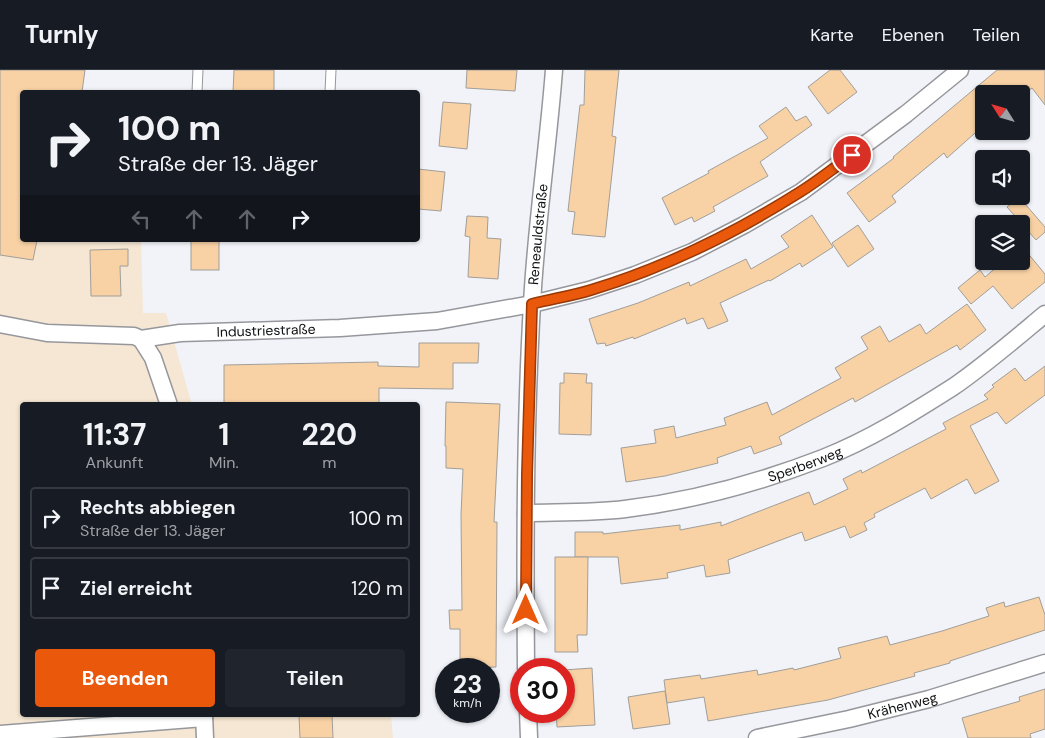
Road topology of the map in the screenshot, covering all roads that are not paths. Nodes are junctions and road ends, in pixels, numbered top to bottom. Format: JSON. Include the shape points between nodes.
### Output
{"nodes":[{"id":1,"x":198,"y":70,"type":"edge"},
{"id":2,"x":331,"y":70,"type":"edge"},
{"id":3,"x":554,"y":70,"type":"edge"},
{"id":4,"x":960,"y":70,"type":"edge"},
{"id":5,"x":197,"y":90,"type":"edge"},
{"id":6,"x":330,"y":90,"type":"edge"},
{"id":7,"x":532,"y":304,"type":"junction"},
{"id":8,"x":1045,"y":314,"type":"edge"},
{"id":9,"x":0,"y":324,"type":"edge"},
{"id":10,"x":141,"y":339,"type":"junction"},
{"id":11,"x":168,"y":402,"type":"edge"},
{"id":12,"x":526,"y":513,"type":"junction"},
{"id":13,"x":526,"y":658,"type":"edge"},
{"id":14,"x":1045,"y":663,"type":"edge"},
{"id":15,"x":193,"y":717,"type":"edge"},
{"id":16,"x":204,"y":717,"type":"edge"},
{"id":17,"x":528,"y":723,"type":"edge"},
{"id":18,"x":0,"y":734,"type":"edge"},
{"id":19,"x":205,"y":738,"type":"edge"},
{"id":20,"x":529,"y":738,"type":"edge"},
{"id":21,"x":757,"y":738,"type":"edge"}],
"edges":[{"from":1,"to":5,"type":"lane"},
{"from":2,"to":6,"type":"lane"},
{"from":3,"to":7,"type":"street","name":"Reneauldstraße"},
{"from":4,"to":7,"type":"street","name":"Industriestraße","via":[[801,192],[744,224],[692,252],[636,275]]},
{"from":7,"to":10,"type":"street","name":"Industriestraße","via":[[437,321],[180,333]]},
{"from":7,"to":12,"type":"street","name":"Reneauldstraße"},
{"from":8,"to":12,"type":"street","name":"Sperberweg","via":[[954,386],[863,440],[823,458],[681,500],[624,509]]},
{"from":9,"to":10,"type":"street","name":"Industriestraße","via":[[46,333],[134,336]]},
{"from":10,"to":11,"type":"street","via":[[153,358]]},
{"from":12,"to":13,"type":"street","name":"Reneauldstraße"},
{"from":14,"to":21,"type":"street","name":"Krähenweg","via":[[930,699]]},
{"from":15,"to":18,"type":"street"},
{"from":16,"to":19,"type":"street"},
{"from":17,"to":20,"type":"street"}]}
